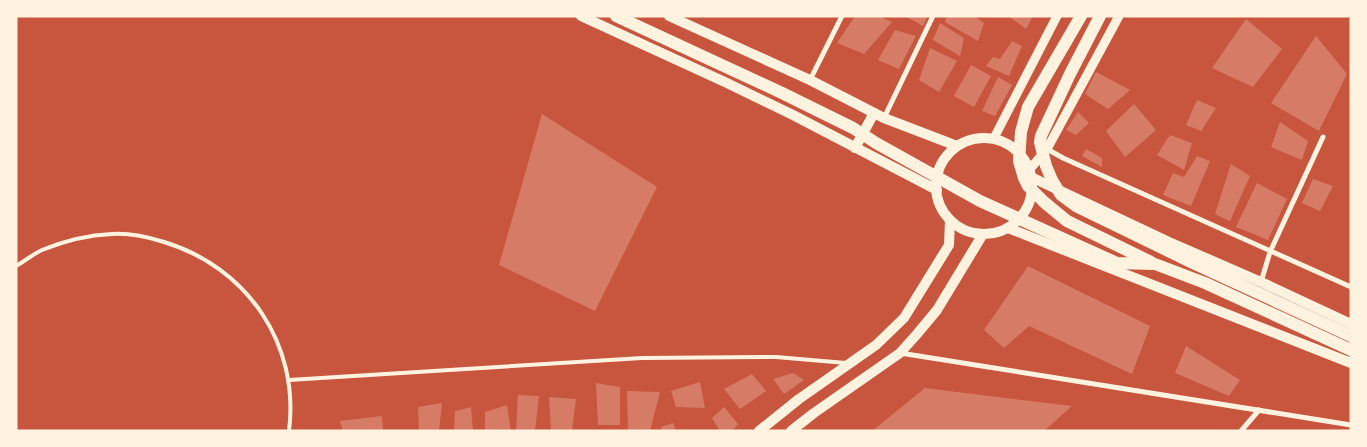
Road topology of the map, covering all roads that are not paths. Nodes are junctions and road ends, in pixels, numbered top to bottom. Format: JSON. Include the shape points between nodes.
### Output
{"nodes":[{"id":1,"x":581,"y":16,"type":"edge"},
{"id":2,"x":616,"y":16,"type":"edge"},
{"id":3,"x":842,"y":16,"type":"edge"},
{"id":4,"x":933,"y":16,"type":"edge"},
{"id":5,"x":1057,"y":16,"type":"edge"},
{"id":6,"x":1081,"y":16,"type":"edge"},
{"id":7,"x":1100,"y":16,"type":"edge"},
{"id":8,"x":1119,"y":16,"type":"edge"},
{"id":9,"x":676,"y":18,"type":"edge"},
{"id":10,"x":810,"y":80,"type":"junction"},
{"id":11,"x":879,"y":115,"type":"junction"},
{"id":12,"x":1323,"y":137,"type":"dead end"},
{"id":13,"x":994,"y":138,"type":"junction"},
{"id":14,"x":957,"y":146,"type":"junction"},
{"id":15,"x":1043,"y":146,"type":"junction"},
{"id":16,"x":855,"y":148,"type":"junction"},
{"id":17,"x":1027,"y":169,"type":"junction"},
{"id":18,"x":936,"y":190,"type":"junction"},
{"id":19,"x":950,"y":220,"type":"junction"},
{"id":20,"x":1008,"y":228,"type":"junction"},
{"id":21,"x":983,"y":234,"type":"junction"},
{"id":22,"x":1155,"y":264,"type":"junction"},
{"id":23,"x":16,"y":266,"type":"edge"},
{"id":24,"x":1261,"y":282,"type":"junction"},
{"id":25,"x":1351,"y":287,"type":"edge"},
{"id":26,"x":1348,"y":345,"type":"edge"},
{"id":27,"x":900,"y":353,"type":"junction"},
{"id":28,"x":851,"y":363,"type":"junction"},
{"id":29,"x":289,"y":380,"type":"junction"},
{"id":30,"x":1259,"y":410,"type":"junction"},
{"id":31,"x":1351,"y":425,"type":"edge"},
{"id":32,"x":289,"y":431,"type":"edge"},
{"id":33,"x":758,"y":431,"type":"edge"},
{"id":34,"x":791,"y":431,"type":"edge"},
{"id":35,"x":1241,"y":431,"type":"edge"}],
"edges":[{"from":1,"to":16,"type":"main road","via":[[727,83]]},
{"from":2,"to":22,"type":"main road","via":[[853,128],[980,201],[1117,263]]},
{"from":3,"to":10,"type":"street"},
{"from":4,"to":11,"type":"street"},
{"from":5,"to":13,"type":"street"},
{"from":6,"to":17,"type":"main road","via":[[1028,107],[1021,132]]},
{"from":7,"to":15,"type":"main road","via":[[1041,136]]},
{"from":8,"to":15,"type":"street"},
{"from":9,"to":10,"type":"main road"},
{"from":10,"to":11,"type":"main road"},
{"from":11,"to":14,"type":"main road"},
{"from":11,"to":16,"type":"main road"},
{"from":12,"to":24,"type":"street","via":[[1270,252]]},
{"from":13,"to":14,"type":"main road","via":[[978,137]]},
{"from":13,"to":17,"type":"main road","via":[[1022,154]]},
{"from":14,"to":18,"type":"main road","via":[[940,165]]},
{"from":15,"to":17,"type":"street"},
{"from":15,"to":25,"type":"street"},
{"from":15,"to":26,"type":"main road","via":[[1049,173],[1061,195],[1076,206],[1209,270]]},
{"from":16,"to":18,"type":"main road"},
{"from":17,"to":20,"type":"main road","via":[[1033,185],[1030,201],[1023,215]]},
{"from":17,"to":22,"type":"main road","via":[[1024,178],[1028,186],[1067,221]]},
{"from":17,"to":24,"type":"main road","via":[[1169,242]]},
{"from":18,"to":19,"type":"main road","via":[[942,210]]},
{"from":19,"to":21,"type":"main road","via":[[964,230]]},
{"from":19,"to":28,"type":"main road","via":[[949,245],[904,318]]},
{"from":20,"to":21,"type":"main road"},
{"from":20,"to":26,"type":"main road"},
{"from":21,"to":27,"type":"main road","via":[[937,310]]},
{"from":22,"to":26,"type":"main road"},
{"from":23,"to":29,"type":"lane","via":[[41,251],[76,238],[112,234],[149,237],[184,248],[215,265],[253,301],[264,315],[279,346]]},
{"from":24,"to":26,"type":"main road"},
{"from":27,"to":30,"type":"street"},
{"from":27,"to":34,"type":"main road"},
{"from":28,"to":29,"type":"lane","via":[[776,357],[642,358]]},
{"from":28,"to":33,"type":"main road"},
{"from":29,"to":32,"type":"lane"},
{"from":30,"to":31,"type":"street"},
{"from":30,"to":35,"type":"street"}]}
